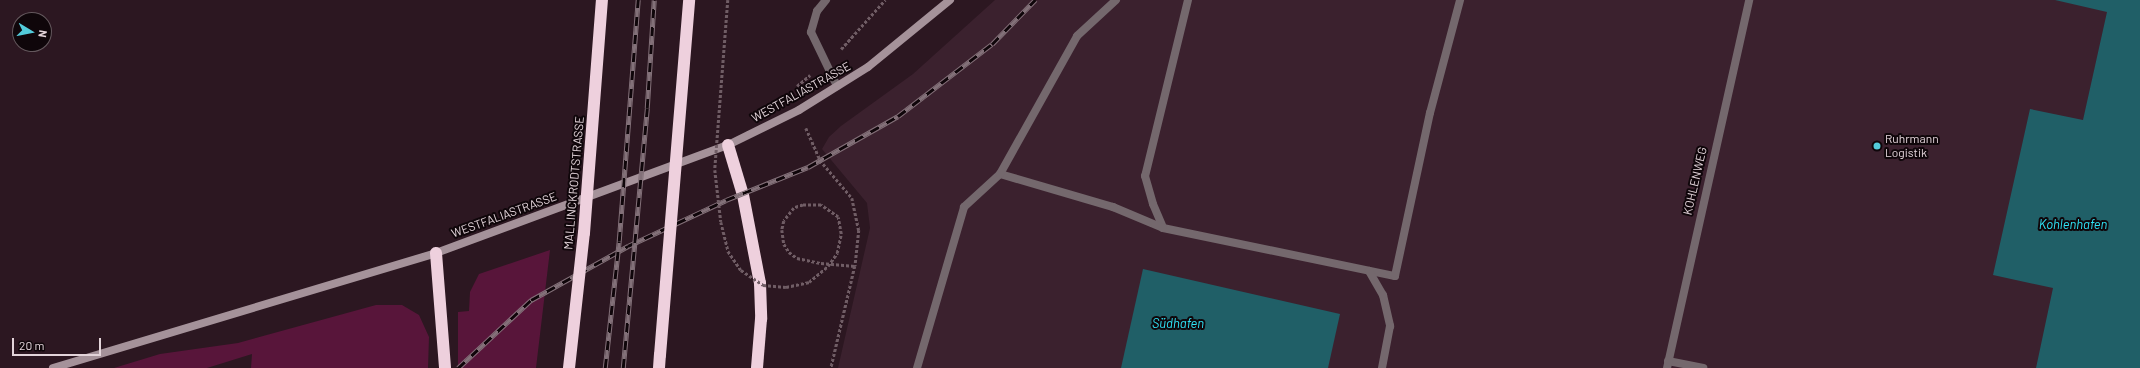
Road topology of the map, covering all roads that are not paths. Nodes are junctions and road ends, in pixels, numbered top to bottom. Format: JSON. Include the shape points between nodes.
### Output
{"nodes":[{"id":1,"x":602,"y":0,"type":"edge"},
{"id":2,"x":689,"y":0,"type":"edge"},
{"id":3,"x":826,"y":0,"type":"edge"},
{"id":4,"x":950,"y":0,"type":"edge"},
{"id":5,"x":1116,"y":0,"type":"edge"},
{"id":6,"x":1188,"y":0,"type":"edge"},
{"id":7,"x":1460,"y":0,"type":"edge"},
{"id":8,"x":1749,"y":0,"type":"edge"},
{"id":9,"x":837,"y":86,"type":"junction"},
{"id":10,"x":728,"y":145,"type":"junction"},
{"id":11,"x":1000,"y":174,"type":"junction"},
{"id":12,"x":1163,"y":228,"type":"junction"},
{"id":13,"x":436,"y":253,"type":"junction"},
{"id":14,"x":1368,"y":271,"type":"junction"},
{"id":15,"x":1668,"y":364,"type":"edge"},
{"id":16,"x":53,"y":368,"type":"edge"},
{"id":17,"x":445,"y":368,"type":"edge"},
{"id":18,"x":569,"y":368,"type":"edge"},
{"id":19,"x":659,"y":368,"type":"edge"},
{"id":20,"x":757,"y":368,"type":"edge"},
{"id":21,"x":917,"y":368,"type":"edge"},
{"id":22,"x":1382,"y":368,"type":"edge"},
{"id":23,"x":1703,"y":368,"type":"edge"}],
"edges":[{"from":1,"to":18,"type":"highway","name":"MALLINCKRODTSTRASSE","bridge":true,"via":[[584,233]]},
{"from":2,"to":19,"type":"highway","bridge":true},
{"from":3,"to":9,"type":"lane","via":[[818,11],[811,32]]},
{"from":4,"to":9,"type":"street","name":"WESTFALIASTRASSE","via":[[868,67]]},
{"from":5,"to":11,"type":"lane","via":[[1077,36]]},
{"from":6,"to":12,"type":"lane","via":[[1145,176]]},
{"from":7,"to":14,"type":"lane","via":[[1430,112],[1395,276]]},
{"from":8,"to":15,"type":"lane","name":"KOHLENWEG"},
{"from":9,"to":10,"type":"street","name":"WESTFALIASTRASSE","via":[[799,110]]},
{"from":10,"to":13,"type":"street","name":"WESTFALIASTRASSE"},
{"from":10,"to":20,"type":"highway","via":[[745,202],[760,283],[761,319]]},
{"from":11,"to":12,"type":"lane","via":[[1113,207]]},
{"from":11,"to":21,"type":"lane","via":[[964,207]]},
{"from":12,"to":14,"type":"lane"},
{"from":13,"to":16,"type":"street","name":"WESTFALIASTRASSE"},
{"from":13,"to":17,"type":"highway"},
{"from":14,"to":22,"type":"lane","via":[[1383,295],[1390,326]]},
{"from":15,"to":23,"type":"lane"}]}
